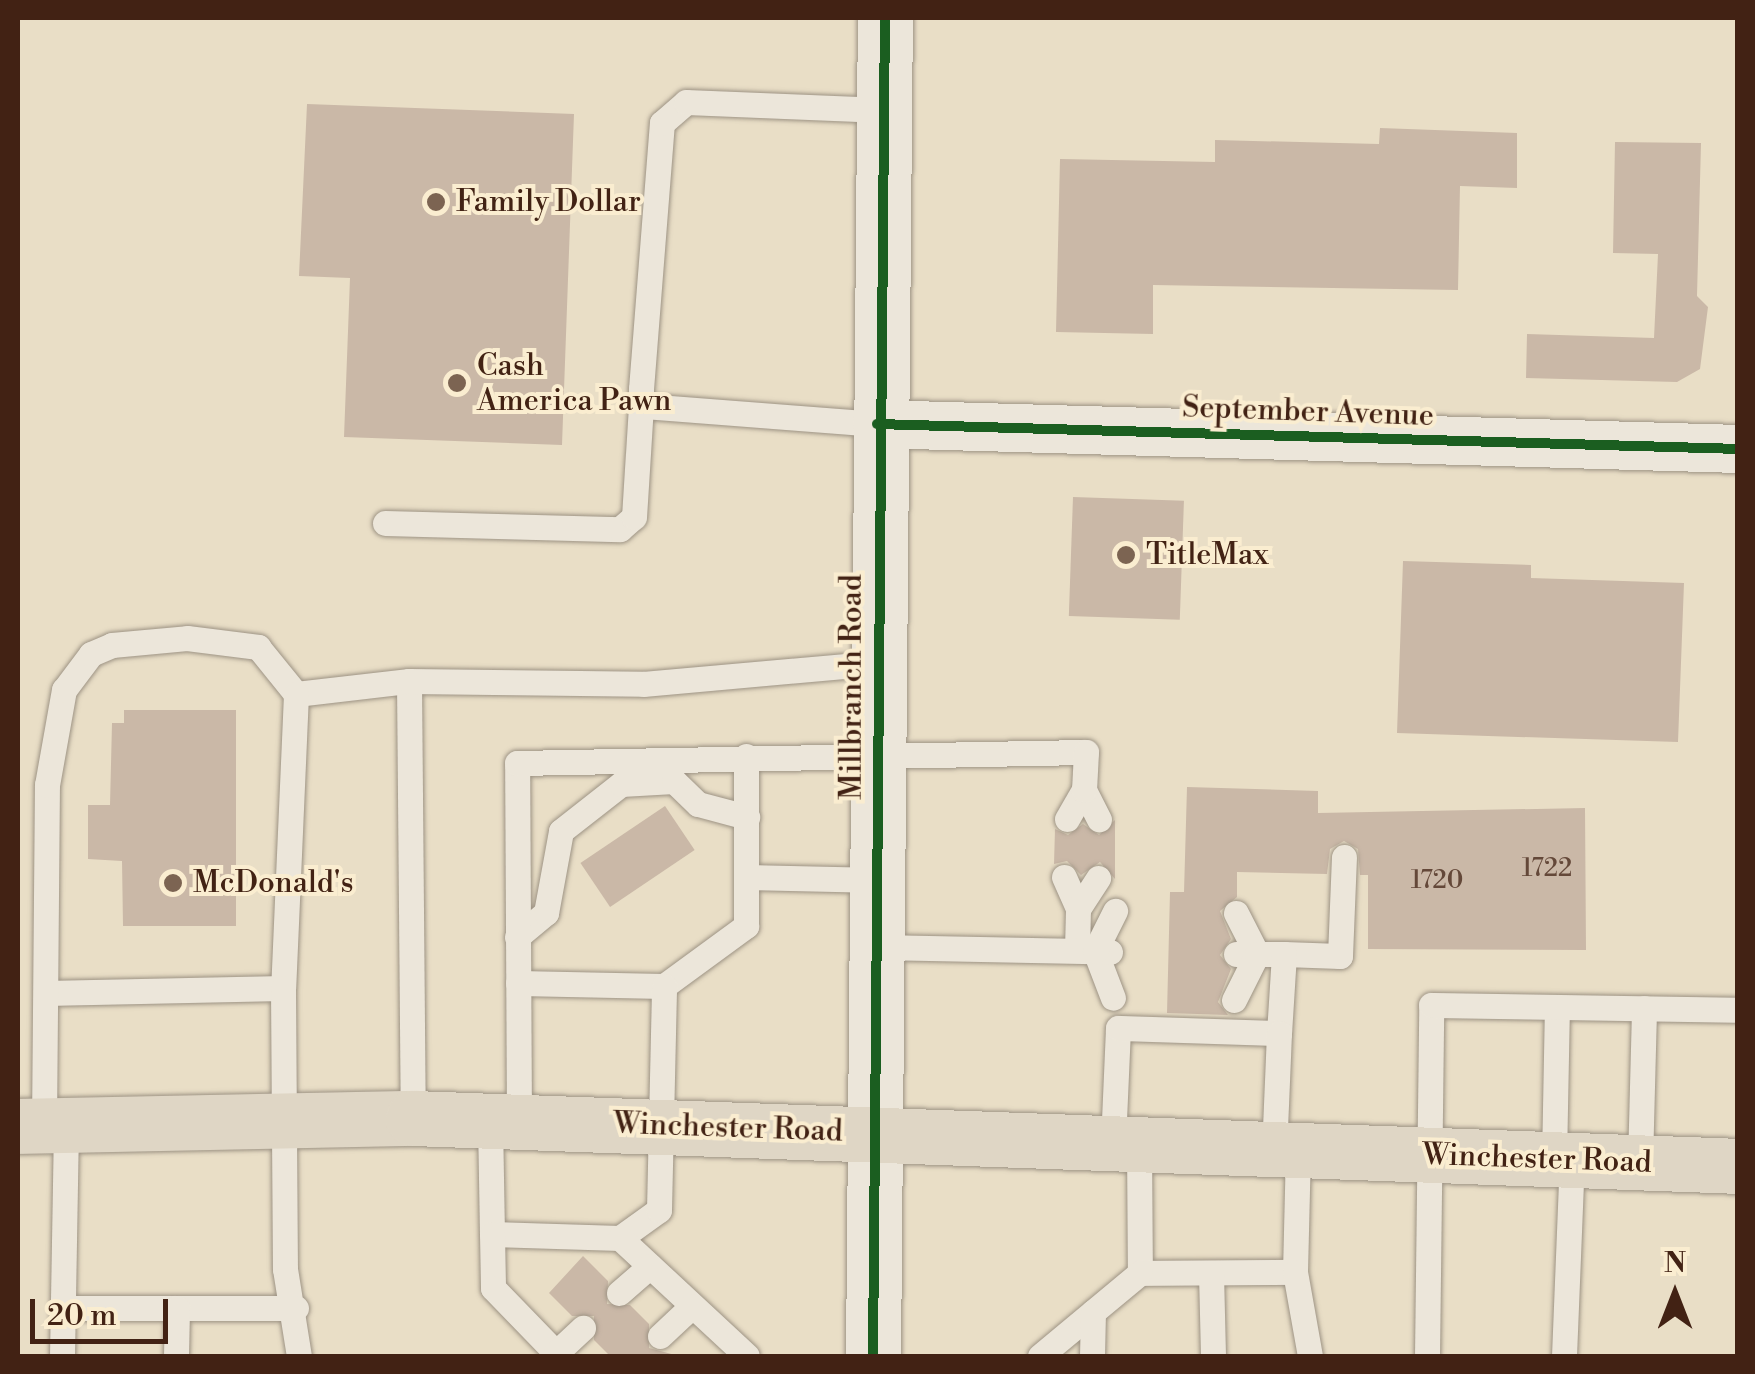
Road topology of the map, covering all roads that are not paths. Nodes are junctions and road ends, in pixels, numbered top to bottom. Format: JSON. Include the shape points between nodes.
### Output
{"nodes":[{"id":1,"x":885,"y":18,"type":"edge"},
{"id":2,"x":883,"y":110,"type":"junction"},
{"id":3,"x":641,"y":406,"type":"junction"},
{"id":4,"x":877,"y":424,"type":"junction"},
{"id":5,"x":1738,"y":449,"type":"edge"},
{"id":6,"x":385,"y":523,"type":"dead end"},
{"id":7,"x":877,"y":663,"type":"junction"},
{"id":8,"x":409,"y":681,"type":"junction"},
{"id":9,"x":296,"y":694,"type":"junction"},
{"id":10,"x":877,"y":752,"type":"junction"},
{"id":11,"x":746,"y":756,"type":"junction"},
{"id":12,"x":1084,"y":790,"type":"junction"},
{"id":13,"x":747,"y":817,"type":"junction"},
{"id":14,"x":1067,"y":819,"type":"dead end"},
{"id":15,"x":1099,"y":819,"type":"dead end"},
{"id":16,"x":1344,"y":857,"type":"dead end"},
{"id":17,"x":748,"y":877,"type":"junction"},
{"id":18,"x":1064,"y":878,"type":"dead end"},
{"id":19,"x":1098,"y":878,"type":"dead end"},
{"id":20,"x":878,"y":880,"type":"junction"},
{"id":21,"x":1078,"y":909,"type":"junction"},
{"id":22,"x":1115,"y":910,"type":"dead end"},
{"id":23,"x":1236,"y":913,"type":"dead end"},
{"id":24,"x":518,"y":937,"type":"junction"},
{"id":25,"x":878,"y":948,"type":"junction"},
{"id":26,"x":1095,"y":950,"type":"junction"},
{"id":27,"x":1246,"y":954,"type":"junction"},
{"id":28,"x":1284,"y":954,"type":"junction"},
{"id":29,"x":518,"y":983,"type":"junction"},
{"id":30,"x":664,"y":986,"type":"junction"},
{"id":31,"x":283,"y":988,"type":"junction"},
{"id":32,"x":46,"y":993,"type":"junction"},
{"id":33,"x":1113,"y":998,"type":"dead end"},
{"id":34,"x":1234,"y":1000,"type":"dead end"},
{"id":35,"x":1557,"y":1008,"type":"junction"},
{"id":36,"x":1644,"y":1008,"type":"junction"},
{"id":37,"x":1738,"y":1010,"type":"edge"},
{"id":38,"x":1279,"y":1033,"type":"junction"},
{"id":39,"x":413,"y":1118,"type":"junction"},
{"id":40,"x":504,"y":1121,"type":"junction"},
{"id":41,"x":287,"y":1124,"type":"junction"},
{"id":42,"x":42,"y":1125,"type":"edge"},
{"id":43,"x":660,"y":1126,"type":"junction"},
{"id":44,"x":876,"y":1133,"type":"junction"},
{"id":45,"x":1126,"y":1143,"type":"junction"},
{"id":46,"x":1286,"y":1150,"type":"junction"},
{"id":47,"x":1431,"y":1156,"type":"junction"},
{"id":48,"x":1563,"y":1160,"type":"junction"},
{"id":49,"x":1640,"y":1163,"type":"junction"},
{"id":50,"x":1738,"y":1166,"type":"edge"},
{"id":51,"x":492,"y":1234,"type":"junction"},
{"id":52,"x":620,"y":1238,"type":"junction"},
{"id":53,"x":650,"y":1266,"type":"junction"},
{"id":54,"x":1140,"y":1272,"type":"junction"},
{"id":55,"x":1212,"y":1272,"type":"junction"},
{"id":56,"x":1295,"y":1272,"type":"junction"},
{"id":57,"x":619,"y":1292,"type":"dead end"},
{"id":58,"x":692,"y":1306,"type":"junction"},
{"id":59,"x":63,"y":1308,"type":"junction"},
{"id":60,"x":177,"y":1308,"type":"junction"},
{"id":61,"x":296,"y":1308,"type":"junction"},
{"id":62,"x":1092,"y":1312,"type":"junction"},
{"id":63,"x":582,"y":1328,"type":"dead end"},
{"id":64,"x":660,"y":1336,"type":"dead end"},
{"id":65,"x":738,"y":1354,"type":"edge"},
{"id":66,"x":558,"y":1355,"type":"edge"},
{"id":67,"x":62,"y":1356,"type":"edge"},
{"id":68,"x":176,"y":1356,"type":"edge"},
{"id":69,"x":299,"y":1356,"type":"edge"},
{"id":70,"x":873,"y":1356,"type":"edge"},
{"id":71,"x":1040,"y":1356,"type":"edge"},
{"id":72,"x":1092,"y":1356,"type":"edge"},
{"id":73,"x":1213,"y":1356,"type":"edge"},
{"id":74,"x":1310,"y":1356,"type":"edge"},
{"id":75,"x":1427,"y":1356,"type":"edge"},
{"id":76,"x":1564,"y":1356,"type":"edge"}],
"edges":[{"from":1,"to":2,"type":"main road","name":"Millbranch Road"},
{"from":2,"to":3,"type":"lane","via":[[686,102],[662,124]]},
{"from":2,"to":4,"type":"main road","name":"Millbranch Road"},
{"from":3,"to":4,"type":"lane"},
{"from":3,"to":6,"type":"lane","via":[[634,517],[620,529]]},
{"from":4,"to":5,"type":"street","name":"September Avenue"},
{"from":4,"to":7,"type":"main road","name":"Millbranch Road"},
{"from":7,"to":8,"type":"lane","via":[[643,684]]},
{"from":7,"to":10,"type":"main road","name":"Millbranch Road"},
{"from":8,"to":9,"type":"lane"},
{"from":8,"to":39,"type":"lane"},
{"from":9,"to":31,"type":"lane"},
{"from":9,"to":32,"type":"lane","via":[[258,647],[188,638],[91,654],[64,690],[52,738]]},
{"from":10,"to":11,"type":"lane"},
{"from":10,"to":12,"type":"lane","via":[[1086,752]]},
{"from":10,"to":20,"type":"main road","name":"Millbranch Road"},
{"from":11,"to":13,"type":"lane"},
{"from":11,"to":24,"type":"lane","via":[[517,763]]},
{"from":12,"to":14,"type":"lane"},
{"from":12,"to":15,"type":"lane"},
{"from":13,"to":17,"type":"lane"},
{"from":13,"to":24,"type":"lane","via":[[698,804],[674,781],[621,784],[561,830],[546,913]]},
{"from":16,"to":28,"type":"lane","via":[[1340,956]]},
{"from":17,"to":20,"type":"lane"},
{"from":17,"to":30,"type":"lane","via":[[746,926]]},
{"from":18,"to":21,"type":"lane"},
{"from":19,"to":21,"type":"lane"},
{"from":20,"to":25,"type":"main road","name":"Millbranch Road"},
{"from":21,"to":26,"type":"lane"},
{"from":22,"to":26,"type":"lane"},
{"from":23,"to":27,"type":"lane"},
{"from":24,"to":29,"type":"lane"},
{"from":25,"to":26,"type":"lane"},
{"from":25,"to":44,"type":"main road","name":"Millbranch Road"},
{"from":26,"to":33,"type":"lane"},
{"from":27,"to":28,"type":"lane"},
{"from":27,"to":34,"type":"lane"},
{"from":28,"to":38,"type":"lane"},
{"from":29,"to":30,"type":"lane"},
{"from":29,"to":40,"type":"lane"},
{"from":30,"to":43,"type":"lane"},
{"from":31,"to":32,"type":"lane"},
{"from":31,"to":41,"type":"lane"},
{"from":32,"to":42,"type":"lane"},
{"from":35,"to":36,"type":"lane"},
{"from":35,"to":47,"type":"lane","via":[[1431,1005]]},
{"from":35,"to":48,"type":"lane"},
{"from":36,"to":37,"type":"lane"},
{"from":36,"to":49,"type":"lane"},
{"from":38,"to":45,"type":"lane","via":[[1118,1028]]},
{"from":38,"to":46,"type":"lane"},
{"from":39,"to":40,"type":"main road","name":"Winchester Road"},
{"from":39,"to":41,"type":"main road","name":"Winchester Road"},
{"from":40,"to":43,"type":"main road","name":"Winchester Road"},
{"from":40,"to":51,"type":"lane"},
{"from":41,"to":42,"type":"main road","name":"Winchester Road"},
{"from":41,"to":61,"type":"lane","via":[[286,1270]]},
{"from":42,"to":59,"type":"lane"},
{"from":43,"to":44,"type":"main road","name":"Winchester Road"},
{"from":43,"to":52,"type":"lane","via":[[659,1210]]},
{"from":44,"to":45,"type":"main road","name":"Winchester Road"},
{"from":44,"to":70,"type":"main road","name":"Millbranch Road"},
{"from":45,"to":46,"type":"main road","name":"Winchester Road"},
{"from":45,"to":54,"type":"lane"},
{"from":46,"to":47,"type":"main road","name":"Winchester Road"},
{"from":46,"to":56,"type":"lane"},
{"from":47,"to":48,"type":"main road","name":"Winchester Road"},
{"from":47,"to":75,"type":"lane"},
{"from":48,"to":49,"type":"main road","name":"Winchester Road"},
{"from":48,"to":76,"type":"lane"},
{"from":49,"to":50,"type":"main road","name":"Winchester Road"},
{"from":51,"to":52,"type":"lane"},
{"from":51,"to":66,"type":"lane","via":[[494,1288]]},
{"from":52,"to":53,"type":"lane"},
{"from":53,"to":57,"type":"lane"},
{"from":53,"to":58,"type":"lane"},
{"from":54,"to":55,"type":"lane"},
{"from":54,"to":62,"type":"lane"},
{"from":55,"to":56,"type":"lane"},
{"from":55,"to":73,"type":"lane"},
{"from":56,"to":74,"type":"lane"},
{"from":58,"to":64,"type":"lane"},
{"from":58,"to":65,"type":"lane"},
{"from":59,"to":60,"type":"lane"},
{"from":59,"to":67,"type":"lane"},
{"from":60,"to":61,"type":"lane"},
{"from":60,"to":68,"type":"lane"},
{"from":61,"to":69,"type":"lane"},
{"from":62,"to":71,"type":"lane"},
{"from":62,"to":72,"type":"lane"},
{"from":63,"to":66,"type":"lane"}]}
